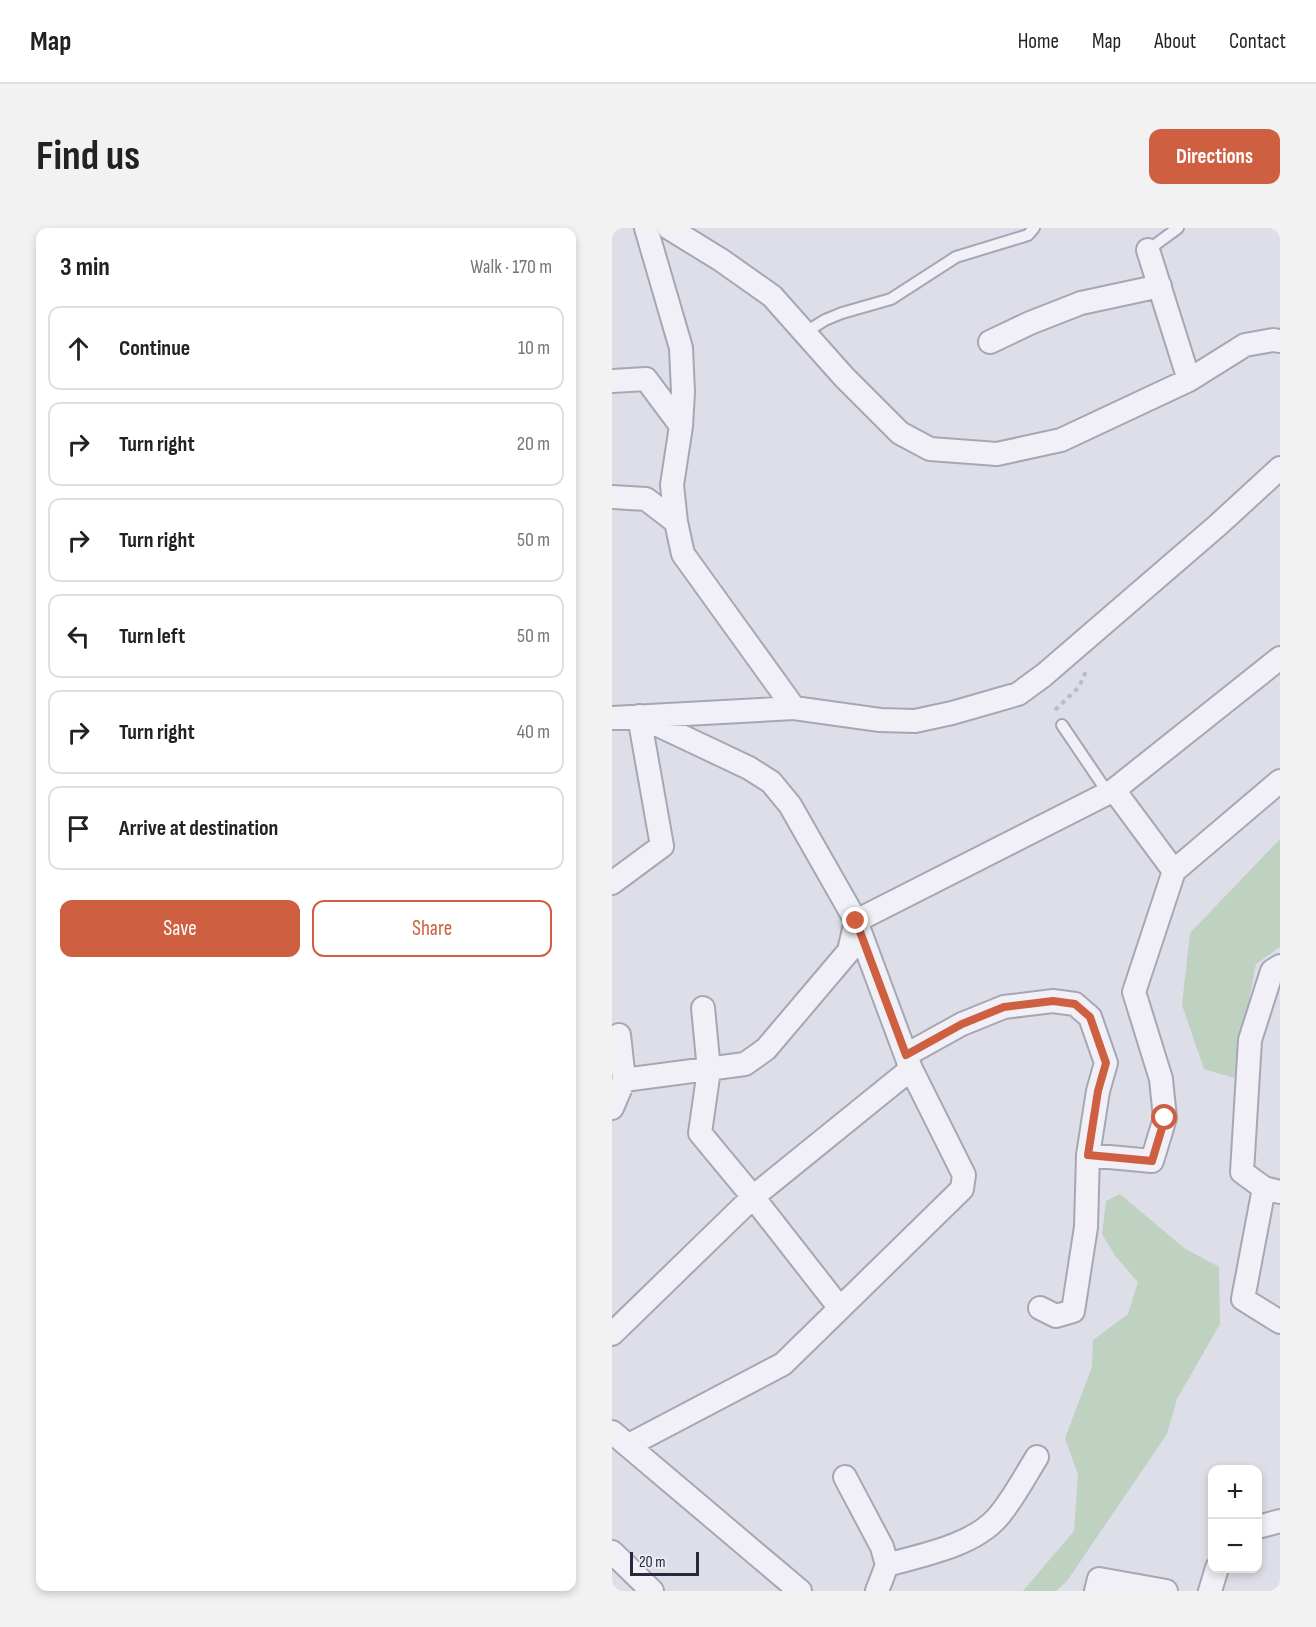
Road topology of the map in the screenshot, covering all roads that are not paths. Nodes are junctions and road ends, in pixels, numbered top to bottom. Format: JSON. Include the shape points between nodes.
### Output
{"nodes":[{"id":1,"x":646,"y":228,"type":"edge"},
{"id":2,"x":669,"y":228,"type":"edge"},
{"id":3,"x":1034,"y":228,"type":"edge"},
{"id":4,"x":1178,"y":228,"type":"edge"},
{"id":5,"x":1148,"y":250,"type":"joint"},
{"id":6,"x":1161,"y":286,"type":"junction"},
{"id":7,"x":804,"y":333,"type":"junction"},
{"id":8,"x":1280,"y":341,"type":"edge"},
{"id":9,"x":990,"y":342,"type":"dead end"},
{"id":10,"x":1189,"y":380,"type":"junction"},
{"id":11,"x":612,"y":381,"type":"edge"},
{"id":12,"x":681,"y":426,"type":"junction"},
{"id":13,"x":1280,"y":468,"type":"edge"},
{"id":14,"x":612,"y":496,"type":"edge"},
{"id":15,"x":676,"y":522,"type":"junction"},
{"id":16,"x":1280,"y":658,"type":"edge"},
{"id":17,"x":794,"y":708,"type":"junction"},
{"id":18,"x":639,"y":716,"type":"junction"},
{"id":19,"x":612,"y":718,"type":"edge"},
{"id":20,"x":1062,"y":725,"type":"road end"},
{"id":21,"x":1280,"y":781,"type":"edge"},
{"id":22,"x":1111,"y":792,"type":"junction"},
{"id":23,"x":1174,"y":871,"type":"junction"},
{"id":24,"x":612,"y":883,"type":"edge"},
{"id":25,"x":856,"y":921,"type":"junction"},
{"id":26,"x":1280,"y":966,"type":"edge"},
{"id":27,"x":703,"y":1008,"type":"dead end"},
{"id":28,"x":619,"y":1035,"type":"dead end"},
{"id":29,"x":908,"y":1062,"type":"junction"},
{"id":30,"x":709,"y":1070,"type":"junction"},
{"id":31,"x":624,"y":1080,"type":"junction"},
{"id":32,"x":612,"y":1108,"type":"edge"},
{"id":33,"x":1088,"y":1155,"type":"junction"},
{"id":34,"x":1272,"y":1190,"type":"edge"},
{"id":35,"x":753,"y":1197,"type":"junction"},
{"id":36,"x":839,"y":1308,"type":"junction"},
{"id":37,"x":1040,"y":1308,"type":"dead end"},
{"id":38,"x":1280,"y":1322,"type":"edge"},
{"id":39,"x":612,"y":1334,"type":"edge"},
{"id":40,"x":621,"y":1439,"type":"edge"},
{"id":41,"x":1037,"y":1457,"type":"dead end"},
{"id":42,"x":845,"y":1477,"type":"dead end"},
{"id":43,"x":1280,"y":1521,"type":"edge"},
{"id":44,"x":1262,"y":1526,"type":"edge"},
{"id":45,"x":612,"y":1552,"type":"edge"},
{"id":46,"x":887,"y":1564,"type":"junction"},
{"id":47,"x":1216,"y":1573,"type":"edge"},
{"id":48,"x":652,"y":1591,"type":"edge"},
{"id":49,"x":800,"y":1591,"type":"edge"},
{"id":50,"x":877,"y":1591,"type":"edge"},
{"id":51,"x":1096,"y":1591,"type":"edge"},
{"id":52,"x":1166,"y":1591,"type":"edge"},
{"id":53,"x":1210,"y":1591,"type":"edge"}],
"edges":[{"from":1,"to":12,"type":"street","via":[[681,348]]},
{"from":2,"to":7,"type":"street","via":[[772,296]]},
{"from":3,"to":7,"type":"lane","via":[[1028,235],[956,257],[891,299],[842,313]]},
{"from":4,"to":5,"type":"lane"},
{"from":5,"to":6,"type":"street"},
{"from":6,"to":9,"type":"street","via":[[1081,303]]},
{"from":6,"to":10,"type":"street"},
{"from":7,"to":10,"type":"street","via":[[900,433],[930,449],[997,454],[1061,440]]},
{"from":8,"to":10,"type":"street","via":[[1245,345]]},
{"from":11,"to":12,"type":"street","via":[[646,379]]},
{"from":12,"to":15,"type":"street","via":[[672,485]]},
{"from":13,"to":17,"type":"street","via":[[1018,694],[915,721]]},
{"from":14,"to":15,"type":"street","via":[[646,499]]},
{"from":15,"to":17,"type":"street","via":[[683,554]]},
{"from":16,"to":22,"type":"street"},
{"from":17,"to":18,"type":"street"},
{"from":18,"to":19,"type":"street"},
{"from":18,"to":24,"type":"street","via":[[662,846]]},
{"from":18,"to":25,"type":"street","via":[[771,782],[790,804]]},
{"from":20,"to":22,"type":"lane"},
{"from":21,"to":23,"type":"street"},
{"from":22,"to":23,"type":"street"},
{"from":22,"to":25,"type":"street"},
{"from":23,"to":33,"type":"street","via":[[1134,992],[1161,1079],[1165,1118],[1152,1161]]},
{"from":25,"to":29,"type":"street"},
{"from":25,"to":30,"type":"street","via":[[849,951],[766,1049],[745,1064]]},
{"from":26,"to":34,"type":"street","via":[[1272,971],[1250,1040],[1242,1172]]},
{"from":27,"to":30,"type":"street"},
{"from":28,"to":31,"type":"street"},
{"from":29,"to":33,"type":"street","via":[[962,1024],[1004,1007],[1053,1001],[1075,1004],[1090,1017],[1106,1063]]},
{"from":29,"to":35,"type":"street"},
{"from":29,"to":36,"type":"street","via":[[964,1175],[962,1189]]},
{"from":30,"to":31,"type":"street"},
{"from":30,"to":35,"type":"street","via":[[700,1133]]},
{"from":31,"to":32,"type":"street"},
{"from":33,"to":37,"type":"street","via":[[1086,1227],[1073,1311],[1056,1316]]},
{"from":34,"to":38,"type":"street","via":[[1243,1299]]},
{"from":35,"to":36,"type":"street"},
{"from":35,"to":39,"type":"street"},
{"from":36,"to":40,"type":"street","via":[[783,1364]]},
{"from":40,"to":49,"type":"street"},
{"from":41,"to":46,"type":"street","via":[[997,1518],[982,1531],[947,1548]]},
{"from":42,"to":46,"type":"street"},
{"from":43,"to":44,"type":"street"},
{"from":45,"to":48,"type":"street"},
{"from":46,"to":50,"type":"street"},
{"from":47,"to":53,"type":"street"},
{"from":51,"to":52,"type":"street","via":[[1099,1579]]}]}
